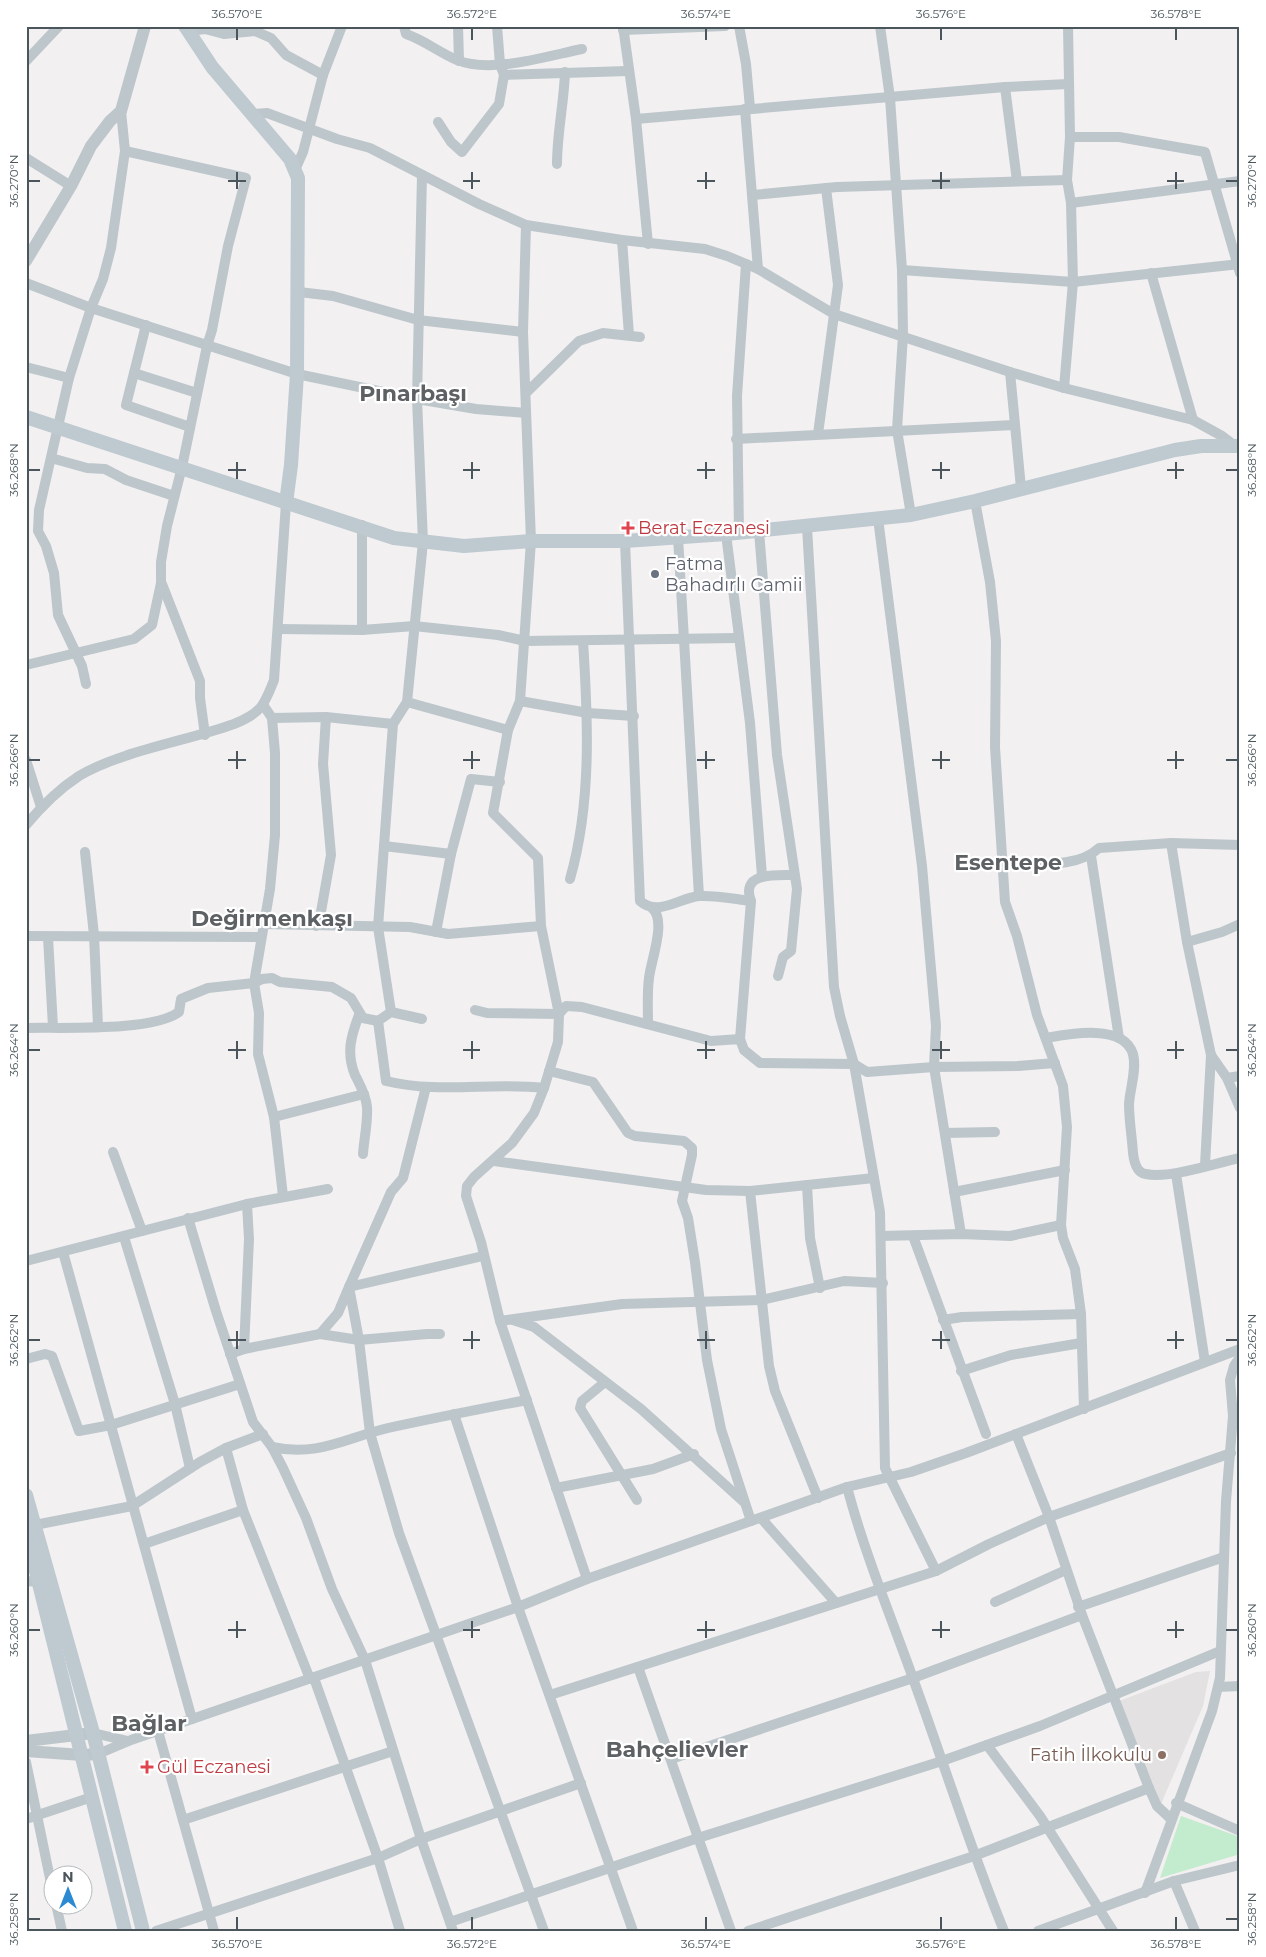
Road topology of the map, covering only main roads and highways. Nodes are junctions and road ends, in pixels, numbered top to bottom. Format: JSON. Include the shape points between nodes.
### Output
{"nodes":[{"id":1,"x":186,"y":29,"type":"edge"},
{"id":2,"x":26,"y":417,"type":"edge"},
{"id":3,"x":1237,"y":446,"type":"edge"},
{"id":4,"x":286,"y":503,"type":"junction"},
{"id":5,"x":26,"y":1495,"type":"edge"},
{"id":6,"x":30,"y":1528,"type":"edge"},
{"id":7,"x":125,"y":1931,"type":"edge"},
{"id":8,"x":143,"y":1931,"type":"edge"}],
"edges":[{"from":1,"to":4,"type":"main road","via":[[212,68],[290,159],[299,187],[297,374]]},
{"from":2,"to":4,"type":"main road"},
{"from":3,"to":4,"type":"main road","via":[[1175,450],[911,514],[733,534],[625,541],[531,541],[464,546],[423,542],[394,538],[362,525]]},
{"from":5,"to":6,"type":"main road"},
{"from":6,"to":7,"type":"main road","via":[[40,1582]]},
{"from":6,"to":8,"type":"main road","via":[[93,1733]]}]}
